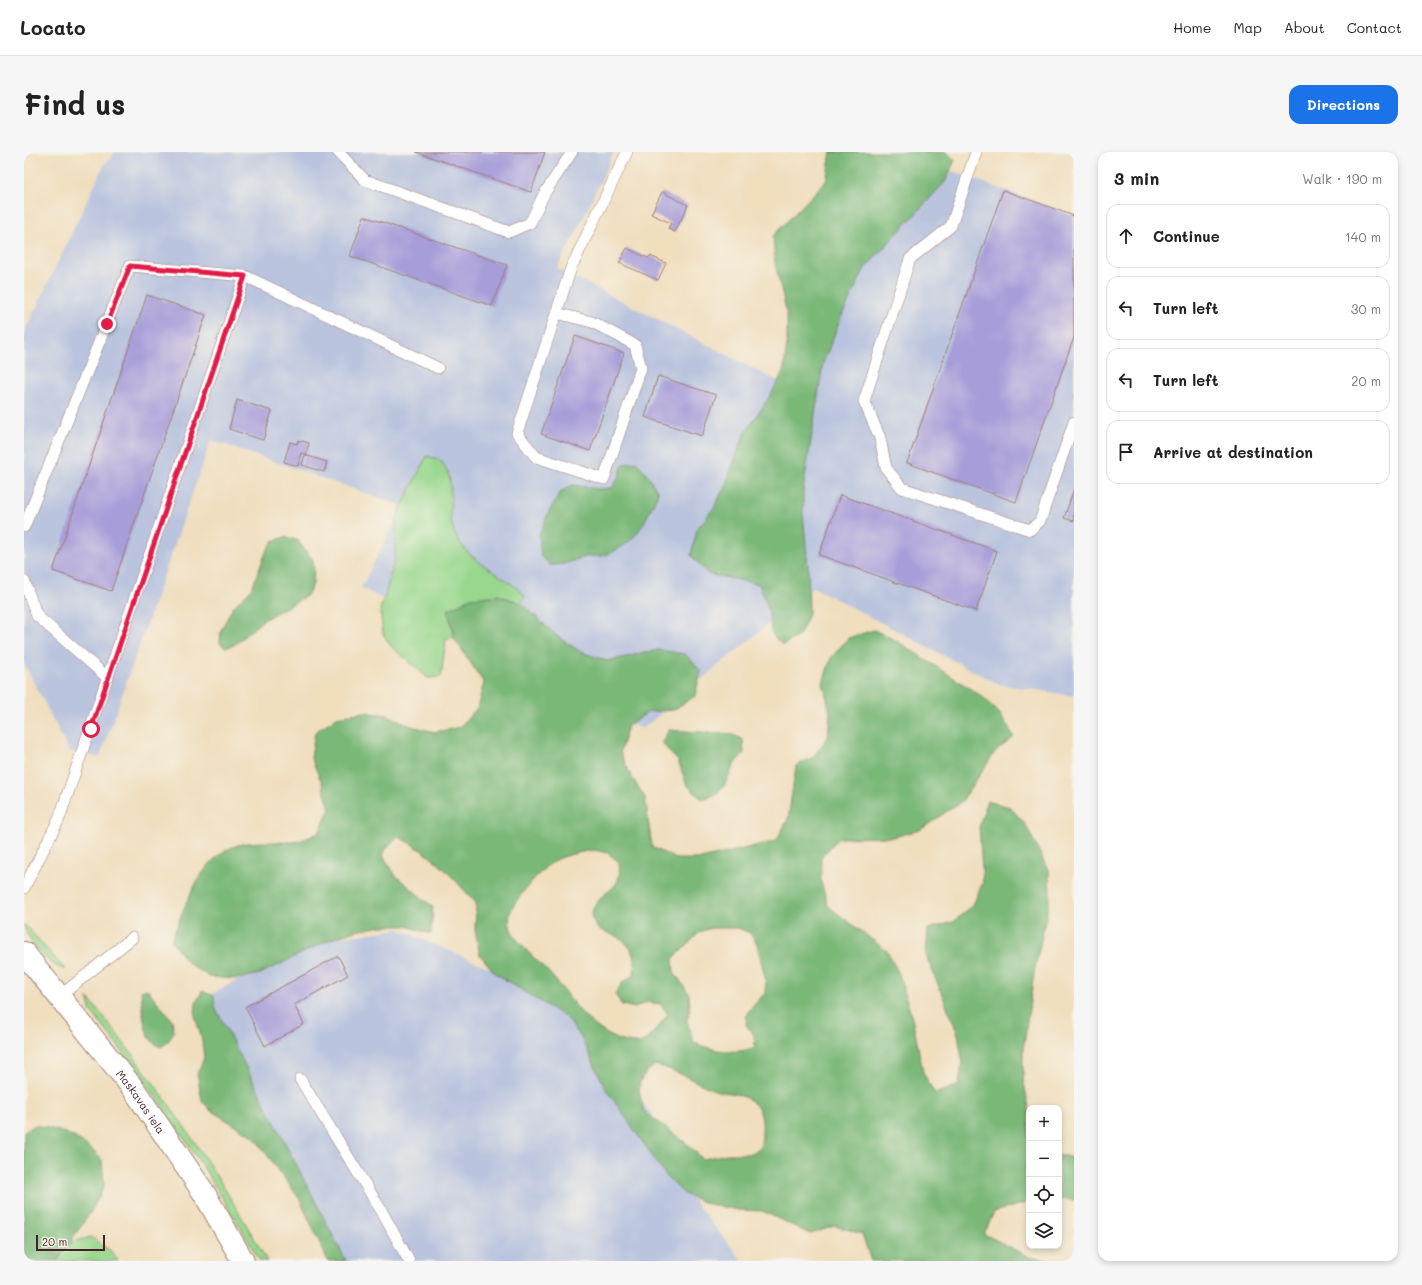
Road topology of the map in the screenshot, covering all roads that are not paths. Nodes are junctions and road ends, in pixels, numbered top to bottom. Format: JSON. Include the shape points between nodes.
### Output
{"nodes":[{"id":1,"x":338,"y":152,"type":"edge"},
{"id":2,"x":572,"y":152,"type":"edge"},
{"id":3,"x":627,"y":152,"type":"edge"},
{"id":4,"x":976,"y":152,"type":"edge"},
{"id":5,"x":245,"y":276,"type":"junction"},
{"id":6,"x":556,"y":313,"type":"junction"},
{"id":7,"x":438,"y":368,"type":"dead end"},
{"id":8,"x":1074,"y":422,"type":"edge"},
{"id":9,"x":24,"y":527,"type":"edge"},
{"id":10,"x":24,"y":581,"type":"edge"},
{"id":11,"x":108,"y":678,"type":"junction"},
{"id":12,"x":24,"y":888,"type":"edge"},
{"id":13,"x":132,"y":938,"type":"dead end"},
{"id":14,"x":24,"y":953,"type":"edge"},
{"id":15,"x":60,"y":996,"type":"junction"},
{"id":16,"x":300,"y":1079,"type":"dead end"},
{"id":17,"x":243,"y":1261,"type":"edge"},
{"id":18,"x":409,"y":1261,"type":"edge"}],
"edges":[{"from":1,"to":2,"type":"lane","via":[[365,180],[509,232],[530,223],[544,194]]},
{"from":3,"to":6,"type":"lane","via":[[571,268]]},
{"from":4,"to":8,"type":"lane","via":[[951,226],[910,259],[864,401],[880,438],[886,468],[902,488],[1030,530],[1040,521]]},
{"from":5,"to":7,"type":"lane"},
{"from":5,"to":9,"type":"lane","via":[[130,266]]},
{"from":5,"to":11,"type":"lane"},
{"from":6,"to":6,"type":"lane","via":[[517,433],[536,457],[604,479],[641,368],[634,345],[592,322]]},
{"from":10,"to":11,"type":"lane","via":[[37,616]]},
{"from":11,"to":12,"type":"lane","via":[[59,819]]},
{"from":13,"to":15,"type":"lane"},
{"from":14,"to":15,"type":"street","name":"Maskavas iela"},
{"from":15,"to":17,"type":"street","name":"Maskavas iela","via":[[133,1088],[169,1140],[204,1193]]},
{"from":16,"to":18,"type":"lane","via":[[382,1210]]}]}
